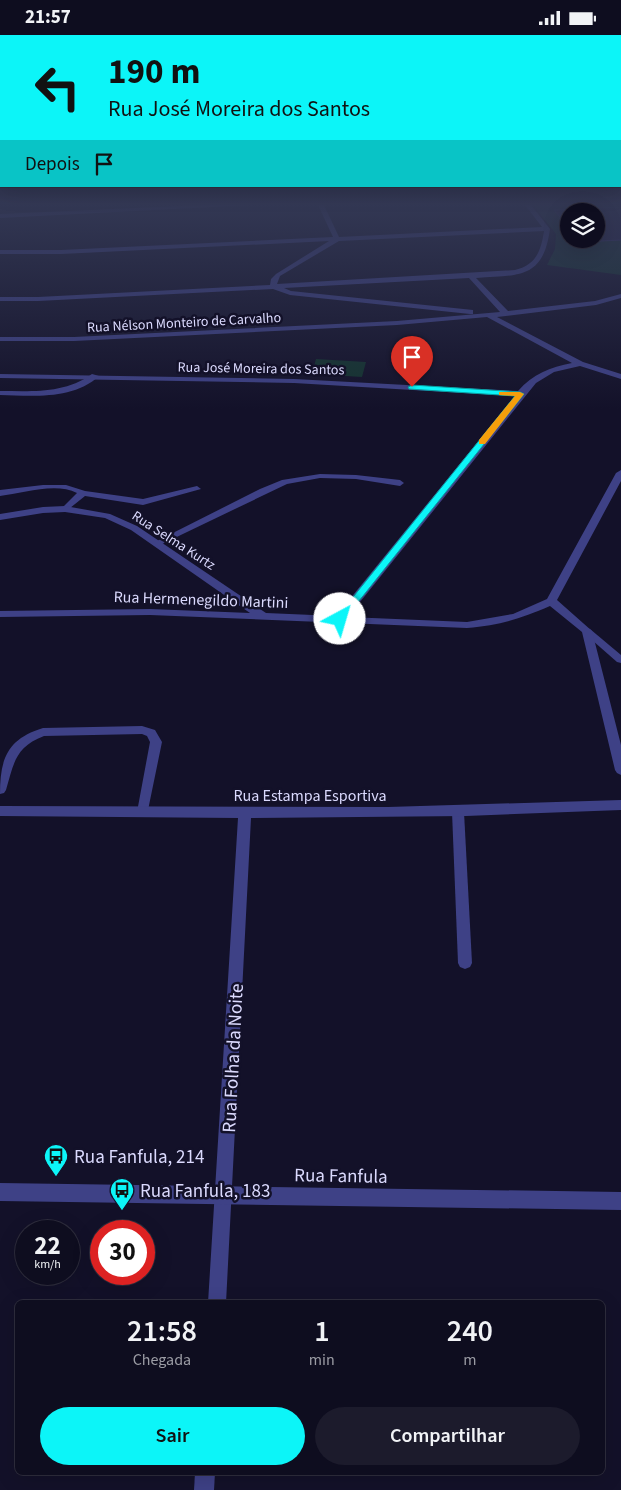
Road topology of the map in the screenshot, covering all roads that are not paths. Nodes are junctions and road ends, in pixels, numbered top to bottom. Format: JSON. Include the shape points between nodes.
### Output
{"nodes":[{"id":1,"x":281,"y":273,"type":"edge"},
{"id":2,"x":512,"y":273,"type":"edge"},
{"id":3,"x":471,"y":276,"type":"junction"},
{"id":4,"x":273,"y":286,"type":"junction"},
{"id":5,"x":621,"y":295,"type":"edge"},
{"id":6,"x":0,"y":299,"type":"edge"},
{"id":7,"x":506,"y":314,"type":"junction"},
{"id":8,"x":490,"y":316,"type":"junction"},
{"id":9,"x":0,"y":339,"type":"edge"},
{"id":10,"x":580,"y":364,"type":"junction"},
{"id":11,"x":0,"y":375,"type":"edge"},
{"id":12,"x":94,"y":377,"type":"junction"},
{"id":13,"x":621,"y":377,"type":"edge"},
{"id":14,"x":0,"y":393,"type":"edge"},
{"id":15,"x":520,"y":394,"type":"junction"},
{"id":16,"x":621,"y":473,"type":"edge"},
{"id":17,"x":400,"y":483,"type":"dead end"},
{"id":18,"x":197,"y":489,"type":"dead end"},
{"id":19,"x":0,"y":493,"type":"edge"},
{"id":20,"x":83,"y":493,"type":"junction"},
{"id":21,"x":66,"y":509,"type":"junction"},
{"id":22,"x":0,"y":517,"type":"edge"},
{"id":23,"x":157,"y":543,"type":"junction"},
{"id":24,"x":551,"y":601,"type":"junction"},
{"id":25,"x":0,"y":614,"type":"edge"},
{"id":26,"x":264,"y":617,"type":"junction"},
{"id":27,"x":340,"y":619,"type":"junction"},
{"id":28,"x":587,"y":631,"type":"junction"},
{"id":29,"x":621,"y":660,"type":"edge"},
{"id":30,"x":621,"y":770,"type":"edge"},
{"id":31,"x":0,"y":790,"type":"edge"},
{"id":32,"x":621,"y":805,"type":"edge"},
{"id":33,"x":0,"y":811,"type":"edge"},
{"id":34,"x":143,"y":812,"type":"junction"},
{"id":35,"x":458,"y":812,"type":"junction"},
{"id":36,"x":245,"y":813,"type":"junction"},
{"id":37,"x":465,"y":963,"type":"dead end"},
{"id":38,"x":0,"y":1192,"type":"edge"},
{"id":39,"x":225,"y":1195,"type":"junction"},
{"id":40,"x":621,"y":1201,"type":"edge"},
{"id":41,"x":217,"y":1300,"type":"edge"},
{"id":42,"x":205,"y":1475,"type":"edge"},
{"id":43,"x":204,"y":1490,"type":"edge"}],
"edges":[{"from":1,"to":4,"type":"street","via":[[274,279]]},
{"from":2,"to":3,"type":"street"},
{"from":3,"to":4,"type":"street"},
{"from":3,"to":7,"type":"street"},
{"from":4,"to":6,"type":"street"},
{"from":4,"to":8,"type":"street","via":[[290,293]]},
{"from":5,"to":7,"type":"street","via":[[596,303]]},
{"from":7,"to":8,"type":"street"},
{"from":8,"to":9,"type":"street","name":"Rua Nélson Monteiro de Carvalho","via":[[197,334]]},
{"from":8,"to":10,"type":"street"},
{"from":10,"to":13,"type":"street"},
{"from":10,"to":15,"type":"street","via":[[537,376]]},
{"from":11,"to":12,"type":"street","name":"Rua José Moreira dos Santos"},
{"from":12,"to":14,"type":"lane","via":[[70,390]]},
{"from":12,"to":15,"type":"street","name":"Rua José Moreira dos Santos","via":[[336,383]]},
{"from":15,"to":27,"type":"street"},
{"from":16,"to":24,"type":"street"},
{"from":17,"to":23,"type":"lane","via":[[320,476],[285,482]]},
{"from":18,"to":20,"type":"lane","via":[[143,502]]},
{"from":19,"to":20,"type":"lane","via":[[60,487],[76,488]]},
{"from":20,"to":21,"type":"lane"},
{"from":21,"to":22,"type":"street","name":"Rua Selma Kurtz"},
{"from":21,"to":23,"type":"street","name":"Rua Selma Kurtz","via":[[107,516],[134,527]]},
{"from":23,"to":26,"type":"street","name":"Rua Selma Kurtz"},
{"from":24,"to":27,"type":"street","name":"Rua Hermenegildo Martini","via":[[516,617],[468,625]]},
{"from":24,"to":28,"type":"street"},
{"from":25,"to":26,"type":"street","name":"Rua Hermenegildo Martini","via":[[150,613]]},
{"from":26,"to":27,"type":"street","name":"Rua Hermenegildo Martini"},
{"from":28,"to":29,"type":"lane"},
{"from":28,"to":30,"type":"street"},
{"from":31,"to":34,"type":"lane","via":[[14,748],[29,737],[43,732],[142,729],[151,733],[156,742]]},
{"from":32,"to":35,"type":"street","name":"Rua Estampa Esportiva"},
{"from":33,"to":34,"type":"street","name":"Rua Estampa Esportiva"},
{"from":34,"to":36,"type":"street","name":"Rua Estampa Esportiva"},
{"from":35,"to":36,"type":"street","name":"Rua Estampa Esportiva"},
{"from":35,"to":37,"type":"lane"},
{"from":36,"to":39,"type":"street","name":"Rua Folha da Noite"},
{"from":38,"to":39,"type":"street","name":"Rua Fanfula"},
{"from":39,"to":40,"type":"street","name":"Rua Fanfula"},
{"from":39,"to":41,"type":"street","name":"Rua Folha da Noite"},
{"from":42,"to":43,"type":"street"}]}
